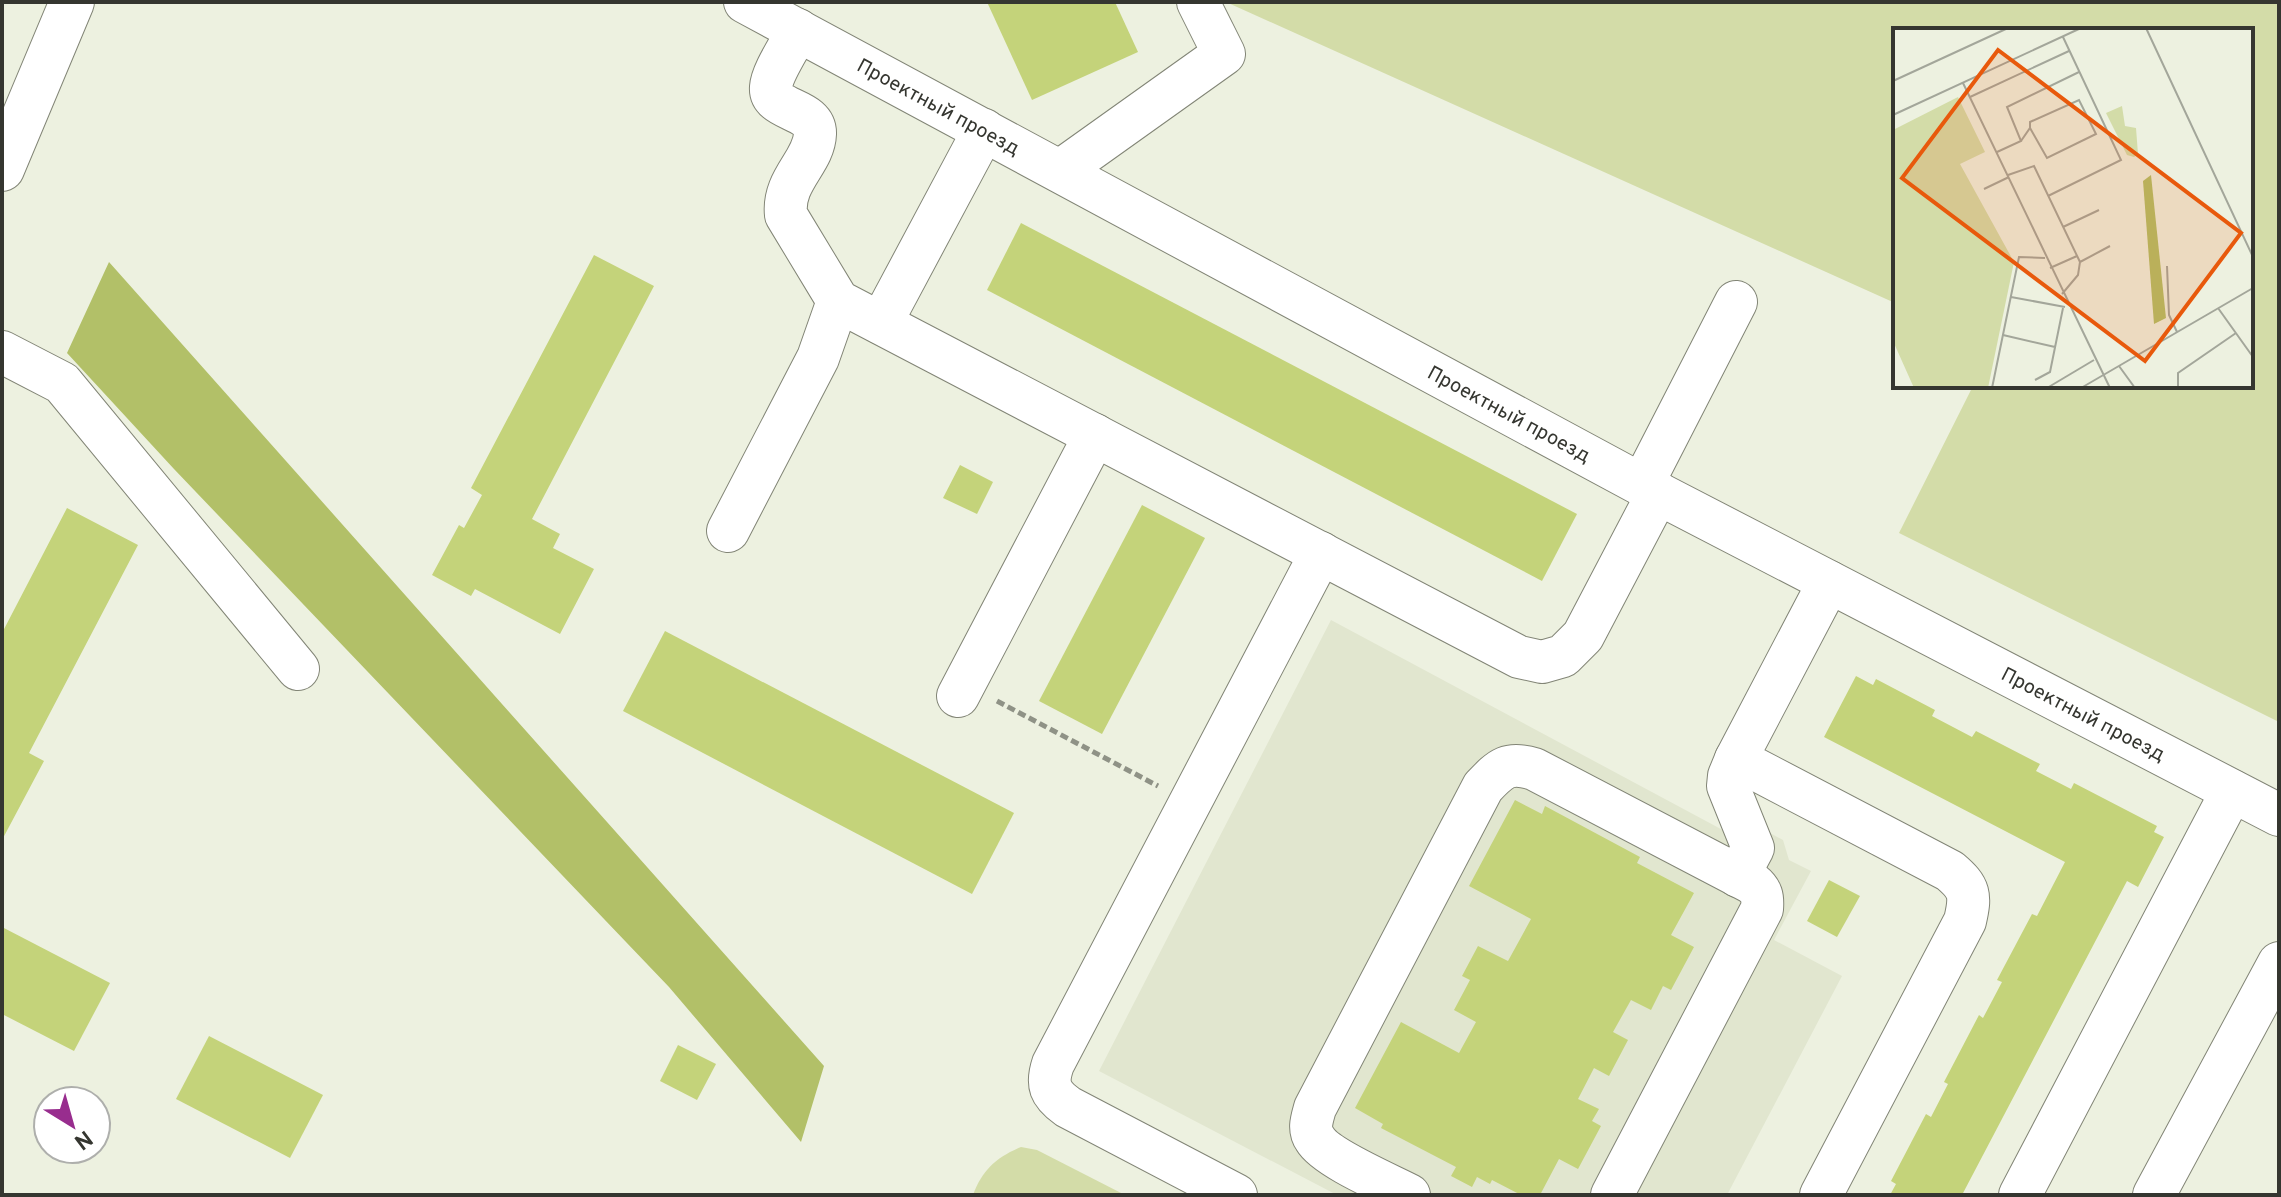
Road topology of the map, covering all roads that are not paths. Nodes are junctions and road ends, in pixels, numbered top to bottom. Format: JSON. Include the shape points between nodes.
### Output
{"nodes":[{"id":1,"x":72,"y":2,"type":"edge"},
{"id":2,"x":745,"y":2,"type":"edge"},
{"id":3,"x":1198,"y":2,"type":"edge"},
{"id":4,"x":798,"y":30,"type":"junction"},
{"id":5,"x":984,"y":130,"type":"junction"},
{"id":6,"x":2,"y":169,"type":"edge"},
{"id":7,"x":1060,"y":171,"type":"junction"},
{"id":8,"x":838,"y":301,"type":"junction"},
{"id":9,"x":1736,"y":302,"type":"dead end"},
{"id":10,"x":881,"y":323,"type":"junction"},
{"id":11,"x":2,"y":352,"type":"edge"},
{"id":12,"x":1095,"y":435,"type":"junction"},
{"id":13,"x":1650,"y":489,"type":"junction"},
{"id":14,"x":728,"y":531,"type":"dead end"},
{"id":15,"x":1321,"y":553,"type":"junction"},
{"id":16,"x":1829,"y":582,"type":"junction"},
{"id":17,"x":298,"y":669,"type":"dead end"},
{"id":18,"x":961,"y":690,"type":"road end"},
{"id":19,"x":1736,"y":759,"type":"junction"},
{"id":20,"x":2232,"y":791,"type":"junction"},
{"id":21,"x":2279,"y":815,"type":"edge"},
{"id":22,"x":1738,"y":876,"type":"junction"},
{"id":23,"x":2279,"y":963,"type":"edge"},
{"id":24,"x":1236,"y":1195,"type":"edge"},
{"id":25,"x":1409,"y":1195,"type":"edge"},
{"id":26,"x":1612,"y":1195,"type":"edge"},
{"id":27,"x":1821,"y":1195,"type":"edge"},
{"id":28,"x":2020,"y":1195,"type":"edge"},
{"id":29,"x":2154,"y":1195,"type":"edge"}],
"edges":[{"from":1,"to":6,"type":"main road"},
{"from":2,"to":4,"type":"street","name":"Проектный проезд"},
{"from":3,"to":7,"type":"street","via":[[1224,54]]},
{"from":4,"to":5,"type":"street","name":"Проектный проезд"},
{"from":4,"to":8,"type":"street","via":[[770,90],[812,122],[815,131],[784,200],[786,215]]},
{"from":5,"to":7,"type":"street","name":"Проектный проезд"},
{"from":5,"to":10,"type":"street"},
{"from":7,"to":13,"type":"street","name":"Проектный проезд"},
{"from":8,"to":10,"type":"street"},
{"from":8,"to":14,"type":"street","via":[[818,358]]},
{"from":9,"to":13,"type":"street"},
{"from":10,"to":12,"type":"street"},
{"from":11,"to":17,"type":"street","via":[[62,383]]},
{"from":12,"to":15,"type":"street"},
{"from":12,"to":18,"type":"street"},
{"from":13,"to":15,"type":"street","via":[[1583,636],[1563,656],[1542,662],[1519,657]]},
{"from":13,"to":16,"type":"street","name":"Проектный проезд"},
{"from":15,"to":24,"type":"street","via":[[1048,1080],[1053,1095],[1068,1107]]},
{"from":16,"to":19,"type":"street"},
{"from":16,"to":20,"type":"street","name":"Проектный проезд"},
{"from":19,"to":22,"type":"street","via":[[1728,786],[1753,848]]},
{"from":19,"to":27,"type":"street","via":[[1950,871],[1963,882],[1970,899],[1965,921]]},
{"from":20,"to":21,"type":"street","name":"Проектный проезд"},
{"from":20,"to":28,"type":"street"},
{"from":22,"to":25,"type":"street","via":[[1534,769],[1517,764],[1500,769],[1483,787],[1310,1125],[1315,1140],[1330,1154]]},
{"from":22,"to":26,"type":"street","via":[[1760,890],[1762,909]]},
{"from":23,"to":29,"type":"street"}]}
